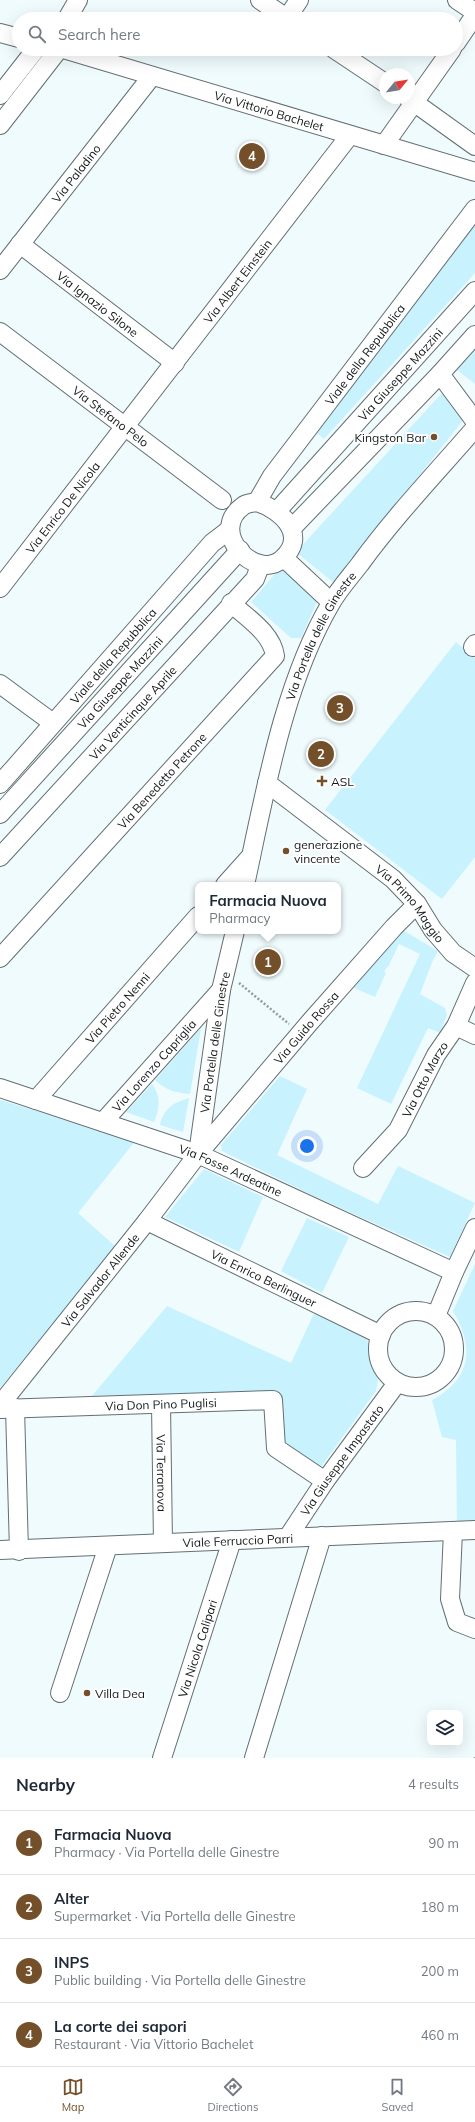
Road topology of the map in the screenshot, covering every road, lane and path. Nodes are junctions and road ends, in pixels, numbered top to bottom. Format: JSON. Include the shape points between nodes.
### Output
{"nodes":[{"id":1,"x":78,"y":0,"type":"edge"},
{"id":2,"x":260,"y":0,"type":"edge"},
{"id":3,"x":299,"y":0,"type":"edge"},
{"id":4,"x":457,"y":0,"type":"edge"},
{"id":5,"x":70,"y":12,"type":"edge"},
{"id":6,"x":278,"y":12,"type":"edge"},
{"id":7,"x":292,"y":12,"type":"edge"},
{"id":8,"x":475,"y":14,"type":"edge"},
{"id":9,"x":463,"y":32,"type":"edge"},
{"id":10,"x":0,"y":33,"type":"edge"},
{"id":11,"x":12,"y":36,"type":"edge"},
{"id":12,"x":31,"y":56,"type":"edge"},
{"id":13,"x":54,"y":56,"type":"edge"},
{"id":14,"x":86,"y":56,"type":"edge"},
{"id":15,"x":344,"y":56,"type":"edge"},
{"id":16,"x":447,"y":56,"type":"edge"},
{"id":17,"x":152,"y":76,"type":"junction"},
{"id":18,"x":379,"y":79,"type":"edge"},
{"id":19,"x":0,"y":95,"type":"edge"},
{"id":20,"x":415,"y":96,"type":"edge"},
{"id":21,"x":415,"y":102,"type":"edge"},
{"id":22,"x":410,"y":104,"type":"edge"},
{"id":23,"x":0,"y":125,"type":"edge"},
{"id":24,"x":350,"y":135,"type":"junction"},
{"id":25,"x":384,"y":145,"type":"junction"},
{"id":26,"x":475,"y":146,"type":"edge"},
{"id":27,"x":475,"y":172,"type":"edge"},
{"id":28,"x":475,"y":209,"type":"edge"},
{"id":29,"x":20,"y":244,"type":"junction"},
{"id":30,"x":0,"y":270,"type":"edge"},
{"id":31,"x":475,"y":291,"type":"edge"},
{"id":32,"x":0,"y":332,"type":"edge"},
{"id":33,"x":475,"y":335,"type":"edge"},
{"id":34,"x":175,"y":363,"type":"junction"},
{"id":35,"x":440,"y":374,"type":"junction"},
{"id":36,"x":475,"y":400,"type":"edge"},
{"id":37,"x":475,"y":421,"type":"edge"},
{"id":38,"x":125,"y":427,"type":"junction"},
{"id":39,"x":475,"y":428,"type":"edge"},
{"id":40,"x":222,"y":500,"type":"junction"},
{"id":41,"x":250,"y":503,"type":"junction"},
{"id":42,"x":277,"y":511,"type":"junction"},
{"id":43,"x":230,"y":525,"type":"junction"},
{"id":44,"x":292,"y":528,"type":"junction"},
{"id":45,"x":240,"y":550,"type":"junction"},
{"id":46,"x":284,"y":558,"type":"junction"},
{"id":47,"x":260,"y":566,"type":"junction"},
{"id":48,"x":2,"y":581,"type":"edge"},
{"id":49,"x":331,"y":602,"type":"junction"},
{"id":50,"x":231,"y":603,"type":"junction"},
{"id":51,"x":0,"y":684,"type":"edge"},
{"id":52,"x":53,"y":723,"type":"junction"},
{"id":53,"x":267,"y":783,"type":"junction"},
{"id":54,"x":0,"y":784,"type":"edge"},
{"id":55,"x":0,"y":814,"type":"edge"},
{"id":56,"x":252,"y":854,"type":"junction"},
{"id":57,"x":0,"y":857,"type":"edge"},
{"id":58,"x":228,"y":882,"type":"edge"},
{"id":59,"x":246,"y":882,"type":"edge"},
{"id":60,"x":416,"y":904,"type":"junction"},
{"id":61,"x":195,"y":919,"type":"edge"},
{"id":62,"x":234,"y":934,"type":"edge"},
{"id":63,"x":0,"y":958,"type":"edge"},
{"id":64,"x":475,"y":968,"type":"edge"},
{"id":65,"x":226,"y":973,"type":"junction"},
{"id":66,"x":475,"y":983,"type":"edge"},
{"id":67,"x":221,"y":990,"type":"junction"},
{"id":68,"x":456,"y":1026,"type":"junction"},
{"id":69,"x":301,"y":1033,"type":"junction"},
{"id":70,"x":475,"y":1035,"type":"edge"},
{"id":71,"x":0,"y":1088,"type":"edge"},
{"id":72,"x":36,"y":1100,"type":"junction"},
{"id":73,"x":103,"y":1122,"type":"junction"},
{"id":74,"x":198,"y":1154,"type":"junction"},
{"id":75,"x":363,"y":1168,"type":"dead end"},
{"id":76,"x":147,"y":1221,"type":"junction"},
{"id":77,"x":475,"y":1228,"type":"edge"},
{"id":78,"x":454,"y":1272,"type":"junction"},
{"id":79,"x":436,"y":1316,"type":"junction"},
{"id":80,"x":381,"y":1335,"type":"junction"},
{"id":81,"x":397,"y":1383,"type":"junction"},
{"id":82,"x":161,"y":1404,"type":"junction"},
{"id":83,"x":5,"y":1407,"type":"edge"},
{"id":84,"x":325,"y":1481,"type":"junction"},
{"id":85,"x":475,"y":1530,"type":"edge"},
{"id":86,"x":453,"y":1531,"type":"junction"},
{"id":87,"x":322,"y":1536,"type":"junction"},
{"id":88,"x":288,"y":1537,"type":"junction"},
{"id":89,"x":232,"y":1540,"type":"junction"},
{"id":90,"x":163,"y":1543,"type":"junction"},
{"id":91,"x":108,"y":1546,"type":"junction"},
{"id":92,"x":0,"y":1550,"type":"edge"},
{"id":93,"x":19,"y":1551,"type":"junction"},
{"id":94,"x":475,"y":1629,"type":"edge"},
{"id":95,"x":60,"y":1693,"type":"dead end"},
{"id":96,"x":162,"y":1758,"type":"edge"},
{"id":97,"x":254,"y":1758,"type":"edge"}],
"edges":[{"from":1,"to":5,"type":"street"},
{"from":2,"to":6,"type":"street"},
{"from":3,"to":7,"type":"street"},
{"from":4,"to":8,"type":"street"},
{"from":8,"to":9,"type":"street"},
{"from":10,"to":11,"type":"street"},
{"from":12,"to":19,"type":"street"},
{"from":13,"to":23,"type":"street"},
{"from":14,"to":17,"type":"street","name":"Via Vittorio Bachelet"},
{"from":15,"to":18,"type":"street"},
{"from":16,"to":20,"type":"street"},
{"from":17,"to":24,"type":"street","name":"Via Vittorio Bachelet"},
{"from":17,"to":29,"type":"street","name":"Via Paladino"},
{"from":21,"to":26,"type":"street"},
{"from":22,"to":25,"type":"street"},
{"from":24,"to":25,"type":"street","name":"Via Vittorio Bachelet"},
{"from":24,"to":34,"type":"street","name":"Via Albert Einstein"},
{"from":25,"to":27,"type":"street","name":"Via Vittorio Bachelet"},
{"from":28,"to":41,"type":"street","name":"Viale della Repubblica"},
{"from":29,"to":30,"type":"street","name":"Via Paladino"},
{"from":29,"to":34,"type":"street","name":"Via Ignazio Silone"},
{"from":31,"to":42,"type":"street","name":"Via Giuseppe Mazzini"},
{"from":32,"to":38,"type":"street","name":"Via Stefano Pelo"},
{"from":33,"to":35,"type":"street"},
{"from":34,"to":38,"type":"street","name":"Via Albert Einstein"},
{"from":35,"to":36,"type":"street"},
{"from":35,"to":37,"type":"street"},
{"from":35,"to":44,"type":"street"},
{"from":38,"to":40,"type":"street","name":"Via Stefano Pelo"},
{"from":38,"to":48,"type":"street","name":"Via Enrico De Nicola"},
{"from":39,"to":49,"type":"street","name":"Via Portella delle Ginestre","via":[[379,538]]},
{"from":40,"to":41,"type":"street","name":"Via Stefano Pelo"},
{"from":40,"to":43,"type":"street","name":"Via Stefano Pelo"},
{"from":41,"to":42,"type":"street","via":[[270,506]]},
{"from":41,"to":43,"type":"street"},
{"from":42,"to":44,"type":"street"},
{"from":43,"to":45,"type":"street","via":[[234,544]]},
{"from":43,"to":52,"type":"street","name":"Viale della Repubblica"},
{"from":44,"to":46,"type":"street","via":[[293,544]]},
{"from":45,"to":47,"type":"street"},
{"from":45,"to":55,"type":"street","name":"Via Giuseppe Mazzini"},
{"from":46,"to":47,"type":"street","via":[[272,565]]},
{"from":46,"to":49,"type":"street"},
{"from":47,"to":50,"type":"street","name":"Via Venticinque Aprile","via":[[255,579]]},
{"from":49,"to":53,"type":"street","name":"Via Portella delle Ginestre","via":[[310,644],[288,707]]},
{"from":50,"to":57,"type":"street","name":"Via Venticinque Aprile"},
{"from":50,"to":63,"type":"street","name":"Via Benedetto Petrone","via":[[269,638],[274,646],[275,656]]},
{"from":51,"to":52,"type":"street"},
{"from":52,"to":54,"type":"street","name":"Viale della Repubblica"},
{"from":53,"to":56,"type":"street","name":"Via Portella delle Ginestre"},
{"from":53,"to":60,"type":"street","name":"Via Primo Maggio","via":[[393,879]]},
{"from":56,"to":58,"type":"street"},
{"from":56,"to":59,"type":"street","name":"Via Portella delle Ginestre"},
{"from":60,"to":64,"type":"street","name":"Via Primo Maggio","via":[[433,930],[454,953]]},
{"from":60,"to":69,"type":"street","name":"Via Guido Rossa"},
{"from":61,"to":72,"type":"street","name":"Via Pietro Nenni"},
{"from":62,"to":65,"type":"street","name":"Via Portella delle Ginestre"},
{"from":65,"to":67,"type":"street","name":"Via Portella delle Ginestre"},
{"from":65,"to":69,"type":"path"},
{"from":66,"to":68,"type":"street","name":"Via Otto Marzo"},
{"from":67,"to":73,"type":"street","name":"Via Lorenzo Capriglia"},
{"from":67,"to":74,"type":"street","name":"Via Portella delle Ginestre"},
{"from":68,"to":70,"type":"street"},
{"from":68,"to":75,"type":"street","name":"Via Otto Marzo","via":[[436,1055],[398,1130]]},
{"from":69,"to":74,"type":"street","name":"Via Guido Rossa"},
{"from":71,"to":72,"type":"street","name":"Via Fosse Ardeatine"},
{"from":72,"to":73,"type":"street","name":"Via Fosse Ardeatine"},
{"from":73,"to":74,"type":"street","name":"Via Fosse Ardeatine"},
{"from":74,"to":76,"type":"street","name":"Via Salvador Allende"},
{"from":74,"to":78,"type":"street","name":"Via Fosse Ardeatine"},
{"from":76,"to":80,"type":"street","name":"Via Enrico Berlinguer"},
{"from":76,"to":83,"type":"street","name":"Via Salvador Allende"},
{"from":77,"to":78,"type":"street"},
{"from":78,"to":79,"type":"street"},
{"from":79,"to":80,"type":"street","via":[[418,1311],[399,1315],[391,1320]]},
{"from":79,"to":81,"type":"street","via":[[453,1337],[454,1356],[447,1373],[433,1384],[424,1387]]},
{"from":80,"to":81,"type":"street","via":[[378,1344],[380,1362]]},
{"from":81,"to":84,"type":"street","name":"Via Giuseppe Impastato"},
{"from":82,"to":83,"type":"street","name":"Via Don Pino Puglisi"},
{"from":82,"to":84,"type":"street","name":"Via Don Pino Puglisi","via":[[273,1400],[276,1448]]},
{"from":82,"to":90,"type":"street","name":"Via Terranova"},
{"from":83,"to":93,"type":"street"},
{"from":84,"to":88,"type":"street","name":"Via Giuseppe Impastato"},
{"from":85,"to":86,"type":"street","name":"Viale Ferruccio Parri"},
{"from":86,"to":87,"type":"street","name":"Viale Ferruccio Parri"},
{"from":86,"to":94,"type":"street","via":[[450,1599],[457,1622]]},
{"from":87,"to":88,"type":"street","name":"Viale Ferruccio Parri"},
{"from":87,"to":97,"type":"street"},
{"from":88,"to":89,"type":"street","name":"Viale Ferruccio Parri"},
{"from":89,"to":90,"type":"street","name":"Viale Ferruccio Parri"},
{"from":89,"to":96,"type":"street","name":"Via Nicola Calipari"},
{"from":90,"to":91,"type":"street","name":"Viale Ferruccio Parri"},
{"from":91,"to":93,"type":"street","name":"Viale Ferruccio Parri"},
{"from":91,"to":95,"type":"street"},
{"from":92,"to":93,"type":"street","name":"Viale Ferruccio Parri"}]}
